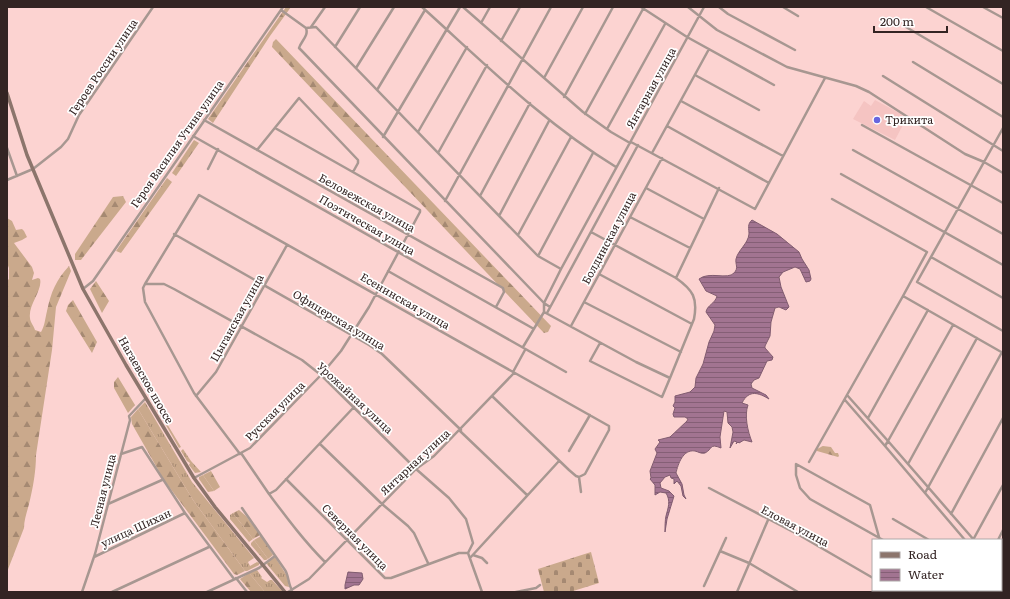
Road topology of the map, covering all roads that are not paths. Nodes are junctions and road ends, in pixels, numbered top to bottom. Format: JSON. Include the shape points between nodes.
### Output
{"nodes":[{"id":1,"x":153,"y":7,"type":"edge"},
{"id":2,"x":325,"y":7,"type":"edge"},
{"id":3,"x":360,"y":7,"type":"edge"},
{"id":4,"x":394,"y":7,"type":"edge"},
{"id":5,"x":422,"y":7,"type":"edge"},
{"id":6,"x":460,"y":7,"type":"edge"},
{"id":7,"x":463,"y":7,"type":"edge"},
{"id":8,"x":490,"y":7,"type":"edge"},
{"id":9,"x":520,"y":7,"type":"edge"},
{"id":10,"x":551,"y":7,"type":"edge"},
{"id":11,"x":583,"y":7,"type":"edge"},
{"id":12,"x":613,"y":7,"type":"edge"},
{"id":13,"x":688,"y":7,"type":"edge"},
{"id":14,"x":704,"y":7,"type":"edge"},
{"id":15,"x":719,"y":7,"type":"edge"},
{"id":16,"x":783,"y":7,"type":"edge"},
{"id":17,"x":926,"y":7,"type":"edge"},
{"id":18,"x":983,"y":7,"type":"edge"},
{"id":19,"x":282,"y":8,"type":"edge"},
{"id":20,"x":642,"y":8,"type":"edge"},
{"id":21,"x":425,"y":10,"type":"junction"},
{"id":22,"x":699,"y":16,"type":"junction"},
{"id":23,"x":798,"y":16,"type":"dead end"},
{"id":24,"x":1003,"y":18,"type":"edge"},
{"id":25,"x":481,"y":23,"type":"junction"},
{"id":26,"x":665,"y":24,"type":"junction"},
{"id":27,"x":311,"y":27,"type":"junction"},
{"id":28,"x":906,"y":27,"type":"dead end"},
{"id":29,"x":306,"y":28,"type":"junction"},
{"id":30,"x":446,"y":29,"type":"junction"},
{"id":31,"x":688,"y":38,"type":"junction"},
{"id":32,"x":501,"y":41,"type":"junction"},
{"id":33,"x":335,"y":47,"type":"junction"},
{"id":34,"x":467,"y":47,"type":"junction"},
{"id":35,"x":709,"y":49,"type":"junction"},
{"id":36,"x":795,"y":50,"type":"dead end"},
{"id":37,"x":1003,"y":51,"type":"edge"},
{"id":38,"x":522,"y":60,"type":"junction"},
{"id":39,"x":913,"y":62,"type":"dead end"},
{"id":40,"x":487,"y":65,"type":"junction"},
{"id":41,"x":356,"y":68,"type":"junction"},
{"id":42,"x":695,"y":75,"type":"junction"},
{"id":43,"x":882,"y":76,"type":"dead end"},
{"id":44,"x":544,"y":78,"type":"junction"},
{"id":45,"x":825,"y":78,"type":"junction"},
{"id":46,"x":508,"y":84,"type":"junction"},
{"id":47,"x":1003,"y":84,"type":"edge"},
{"id":48,"x":774,"y":85,"type":"dead end"},
{"id":49,"x":377,"y":90,"type":"junction"},
{"id":50,"x":7,"y":93,"type":"edge"},
{"id":51,"x":564,"y":97,"type":"junction"},
{"id":52,"x":681,"y":101,"type":"junction"},
{"id":53,"x":530,"y":103,"type":"junction"},
{"id":54,"x":759,"y":110,"type":"dead end"},
{"id":55,"x":398,"y":112,"type":"junction"},
{"id":56,"x":585,"y":114,"type":"junction"},
{"id":57,"x":1003,"y":117,"type":"edge"},
{"id":58,"x":204,"y":120,"type":"junction"},
{"id":59,"x":549,"y":121,"type":"junction"},
{"id":60,"x":862,"y":125,"type":"dead end"},
{"id":61,"x":667,"y":126,"type":"junction"},
{"id":62,"x":275,"y":128,"type":"junction"},
{"id":63,"x":1003,"y":128,"type":"edge"},
{"id":64,"x":607,"y":129,"type":"junction"},
{"id":65,"x":418,"y":132,"type":"junction"},
{"id":66,"x":192,"y":136,"type":"junction"},
{"id":67,"x":383,"y":137,"type":"junction"},
{"id":68,"x":571,"y":137,"type":"junction"},
{"id":69,"x":630,"y":142,"type":"junction"},
{"id":70,"x":638,"y":145,"type":"junction"},
{"id":71,"x":993,"y":146,"type":"junction"},
{"id":72,"x":7,"y":148,"type":"edge"},
{"id":73,"x":218,"y":149,"type":"junction"},
{"id":74,"x":257,"y":150,"type":"junction"},
{"id":75,"x":853,"y":150,"type":"dead end"},
{"id":76,"x":1003,"y":151,"type":"edge"},
{"id":77,"x":438,"y":153,"type":"junction"},
{"id":78,"x":593,"y":153,"type":"junction"},
{"id":79,"x":652,"y":153,"type":"junction"},
{"id":80,"x":783,"y":156,"type":"junction"},
{"id":81,"x":662,"y":158,"type":"junction"},
{"id":82,"x":984,"y":162,"type":"junction"},
{"id":83,"x":616,"y":167,"type":"junction"},
{"id":84,"x":33,"y":169,"type":"junction"},
{"id":85,"x":208,"y":169,"type":"dead end"},
{"id":86,"x":353,"y":172,"type":"junction"},
{"id":87,"x":1003,"y":173,"type":"edge"},
{"id":88,"x":841,"y":174,"type":"dead end"},
{"id":89,"x":459,"y":175,"type":"junction"},
{"id":90,"x":17,"y":176,"type":"junction"},
{"id":91,"x":7,"y":180,"type":"edge"},
{"id":92,"x":769,"y":183,"type":"junction"},
{"id":93,"x":971,"y":186,"type":"junction"},
{"id":94,"x":646,"y":188,"type":"junction"},
{"id":95,"x":719,"y":188,"type":"junction"},
{"id":96,"x":480,"y":196,"type":"junction"},
{"id":97,"x":832,"y":199,"type":"dead end"},
{"id":98,"x":445,"y":201,"type":"junction"},
{"id":99,"x":1003,"y":204,"type":"edge"},
{"id":100,"x":958,"y":209,"type":"junction"},
{"id":101,"x":499,"y":216,"type":"junction"},
{"id":102,"x":630,"y":217,"type":"junction"},
{"id":103,"x":704,"y":219,"type":"junction"},
{"id":104,"x":591,"y":232,"type":"junction"},
{"id":105,"x":944,"y":232,"type":"junction"},
{"id":106,"x":174,"y":234,"type":"junction"},
{"id":107,"x":1003,"y":234,"type":"edge"},
{"id":108,"x":408,"y":235,"type":"junction"},
{"id":109,"x":518,"y":235,"type":"junction"},
{"id":110,"x":287,"y":245,"type":"junction"},
{"id":111,"x":615,"y":245,"type":"junction"},
{"id":112,"x":690,"y":248,"type":"junction"},
{"id":113,"x":398,"y":252,"type":"junction"},
{"id":114,"x":538,"y":256,"type":"junction"},
{"id":115,"x":931,"y":257,"type":"junction"},
{"id":116,"x":1003,"y":265,"type":"edge"},
{"id":117,"x":561,"y":269,"type":"junction"},
{"id":118,"x":388,"y":271,"type":"junction"},
{"id":119,"x":599,"y":274,"type":"junction"},
{"id":120,"x":676,"y":278,"type":"junction"},
{"id":121,"x":145,"y":284,"type":"junction"},
{"id":122,"x":264,"y":286,"type":"junction"},
{"id":123,"x":83,"y":288,"type":"junction"},
{"id":124,"x":376,"y":294,"type":"junction"},
{"id":125,"x":903,"y":296,"type":"junction"},
{"id":126,"x":1003,"y":298,"type":"edge"},
{"id":127,"x":584,"y":302,"type":"junction"},
{"id":128,"x":544,"y":303,"type":"junction"},
{"id":129,"x":496,"y":307,"type":"junction"},
{"id":130,"x":550,"y":307,"type":"junction"},
{"id":131,"x":928,"y":310,"type":"junction"},
{"id":132,"x":545,"y":313,"type":"junction"},
{"id":133,"x":692,"y":324,"type":"junction"},
{"id":134,"x":953,"y":324,"type":"junction"},
{"id":135,"x":241,"y":326,"type":"junction"},
{"id":136,"x":571,"y":326,"type":"junction"},
{"id":137,"x":534,"y":329,"type":"junction"},
{"id":138,"x":1003,"y":331,"type":"edge"},
{"id":139,"x":351,"y":335,"type":"junction"},
{"id":140,"x":977,"y":338,"type":"junction"},
{"id":141,"x":600,"y":343,"type":"junction"},
{"id":142,"x":524,"y":349,"type":"junction"},
{"id":143,"x":681,"y":352,"type":"junction"},
{"id":144,"x":1003,"y":353,"type":"edge"},
{"id":145,"x":566,"y":372,"type":"dead end"},
{"id":146,"x":513,"y":373,"type":"junction"},
{"id":147,"x":321,"y":375,"type":"junction"},
{"id":148,"x":670,"y":378,"type":"junction"},
{"id":149,"x":847,"y":395,"type":"junction"},
{"id":150,"x":196,"y":396,"type":"junction"},
{"id":151,"x":492,"y":396,"type":"junction"},
{"id":152,"x":146,"y":398,"type":"junction"},
{"id":153,"x":845,"y":399,"type":"junction"},
{"id":154,"x":354,"y":407,"type":"junction"},
{"id":155,"x":590,"y":415,"type":"junction"},
{"id":156,"x":868,"y":418,"type":"junction"},
{"id":157,"x":1003,"y":418,"type":"edge"},
{"id":158,"x":460,"y":430,"type":"junction"},
{"id":159,"x":888,"y":441,"type":"junction"},
{"id":160,"x":320,"y":444,"type":"junction"},
{"id":161,"x":885,"y":446,"type":"junction"},
{"id":162,"x":569,"y":451,"type":"dead end"},
{"id":163,"x":120,"y":454,"type":"junction"},
{"id":164,"x":241,"y":454,"type":"junction"},
{"id":165,"x":559,"y":461,"type":"junction"},
{"id":166,"x":809,"y":462,"type":"dead end"},
{"id":167,"x":908,"y":464,"type":"junction"},
{"id":168,"x":416,"y":468,"type":"junction"},
{"id":169,"x":579,"y":477,"type":"junction"},
{"id":170,"x":194,"y":478,"type":"junction"},
{"id":171,"x":286,"y":479,"type":"junction"},
{"id":172,"x":162,"y":480,"type":"junction"},
{"id":173,"x":1003,"y":485,"type":"edge"},
{"id":174,"x":928,"y":487,"type":"junction"},
{"id":175,"x":709,"y":488,"type":"dead end"},
{"id":176,"x":581,"y":492,"type":"dead end"},
{"id":177,"x":925,"y":493,"type":"junction"},
{"id":178,"x":269,"y":494,"type":"junction"},
{"id":179,"x":527,"y":495,"type":"junction"},
{"id":180,"x":382,"y":504,"type":"junction"},
{"id":181,"x":108,"y":505,"type":"junction"},
{"id":182,"x":242,"y":508,"type":"dead end"},
{"id":183,"x":185,"y":513,"type":"junction"},
{"id":184,"x":951,"y":514,"type":"junction"},
{"id":185,"x":892,"y":519,"type":"dead end"},
{"id":186,"x":768,"y":520,"type":"junction"},
{"id":187,"x":1003,"y":530,"type":"edge"},
{"id":188,"x":878,"y":537,"type":"junction"},
{"id":189,"x":726,"y":538,"type":"dead end"},
{"id":190,"x":881,"y":539,"type":"edge"},
{"id":191,"x":927,"y":539,"type":"edge"},
{"id":192,"x":964,"y":539,"type":"edge"},
{"id":193,"x":972,"y":539,"type":"edge"},
{"id":194,"x":974,"y":539,"type":"edge"},
{"id":195,"x":998,"y":539,"type":"edge"},
{"id":196,"x":348,"y":540,"type":"junction"},
{"id":197,"x":209,"y":547,"type":"junction"},
{"id":198,"x":720,"y":551,"type":"junction"},
{"id":199,"x":468,"y":553,"type":"junction"},
{"id":200,"x":473,"y":555,"type":"junction"},
{"id":201,"x":275,"y":556,"type":"junction"},
{"id":202,"x":94,"y":557,"type":"junction"},
{"id":203,"x":470,"y":558,"type":"junction"},
{"id":204,"x":325,"y":562,"type":"junction"},
{"id":205,"x":428,"y":563,"type":"junction"},
{"id":206,"x":488,"y":563,"type":"dead end"},
{"id":207,"x":749,"y":564,"type":"junction"},
{"id":208,"x":263,"y":565,"type":"junction"},
{"id":209,"x":872,"y":577,"type":"edge"},
{"id":210,"x":235,"y":579,"type":"junction"},
{"id":211,"x":540,"y":585,"type":"dead end"},
{"id":212,"x":704,"y":586,"type":"dead end"},
{"id":213,"x":292,"y":590,"type":"junction"},
{"id":214,"x":792,"y":590,"type":"edge"},
{"id":215,"x":82,"y":592,"type":"edge"},
{"id":216,"x":112,"y":592,"type":"edge"},
{"id":217,"x":207,"y":592,"type":"edge"},
{"id":218,"x":247,"y":592,"type":"edge"},
{"id":219,"x":287,"y":592,"type":"edge"},
{"id":220,"x":482,"y":592,"type":"edge"},
{"id":221,"x":516,"y":592,"type":"edge"},
{"id":222,"x":737,"y":592,"type":"edge"},
{"id":223,"x":798,"y":592,"type":"edge"}],
"edges":[{"from":1,"to":84,"type":"street","name":"Героев России улица","via":[[79,115],[68,138],[61,147]]},
{"from":2,"to":27,"type":"street"},
{"from":3,"to":33,"type":"street"},
{"from":4,"to":41,"type":"street"},
{"from":5,"to":21,"type":"street"},
{"from":6,"to":30,"type":"street"},
{"from":7,"to":25,"type":"street"},
{"from":8,"to":25,"type":"street"},
{"from":9,"to":32,"type":"street"},
{"from":10,"to":38,"type":"street"},
{"from":11,"to":44,"type":"street"},
{"from":12,"to":51,"type":"street"},
{"from":13,"to":22,"type":"street"},
{"from":14,"to":22,"type":"street","name":"Янтарная улица"},
{"from":15,"to":36,"type":"street"},
{"from":16,"to":23,"type":"street"},
{"from":17,"to":37,"type":"street"},
{"from":18,"to":24,"type":"street"},
{"from":19,"to":29,"type":"street"},
{"from":19,"to":58,"type":"street","name":"Героя Василия Утина улица"},
{"from":20,"to":26,"type":"street"},
{"from":20,"to":56,"type":"street"},
{"from":21,"to":30,"type":"street"},
{"from":21,"to":49,"type":"street"},
{"from":22,"to":31,"type":"street","name":"Янтарная улица"},
{"from":22,"to":45,"type":"street","via":[[717,30],[787,67]]},
{"from":25,"to":32,"type":"street"},
{"from":26,"to":31,"type":"street"},
{"from":26,"to":64,"type":"street"},
{"from":27,"to":29,"type":"street"},
{"from":27,"to":33,"type":"street","via":[[316,27]]},
{"from":28,"to":47,"type":"street"},
{"from":29,"to":67,"type":"street","via":[[307,34],[300,45],[302,51]]},
{"from":30,"to":34,"type":"street"},
{"from":30,"to":55,"type":"street"},
{"from":31,"to":35,"type":"street"},
{"from":31,"to":69,"type":"street","name":"Янтарная улица"},
{"from":32,"to":38,"type":"street"},
{"from":33,"to":41,"type":"street"},
{"from":34,"to":40,"type":"street"},
{"from":34,"to":65,"type":"street"},
{"from":35,"to":42,"type":"street"},
{"from":35,"to":48,"type":"street"},
{"from":38,"to":44,"type":"street"},
{"from":38,"to":46,"type":"street"},
{"from":39,"to":57,"type":"street"},
{"from":40,"to":46,"type":"street"},
{"from":40,"to":77,"type":"street"},
{"from":41,"to":49,"type":"street"},
{"from":42,"to":52,"type":"street"},
{"from":42,"to":54,"type":"street"},
{"from":43,"to":71,"type":"street"},
{"from":44,"to":51,"type":"street"},
{"from":45,"to":80,"type":"street"},
{"from":45,"to":82,"type":"street","via":[[870,92],[965,154]]},
{"from":46,"to":53,"type":"street"},
{"from":46,"to":89,"type":"street"},
{"from":49,"to":55,"type":"street"},
{"from":50,"to":84,"type":"street","name":"Нагаевское шоссе"},
{"from":51,"to":56,"type":"street"},
{"from":52,"to":61,"type":"street"},
{"from":52,"to":80,"type":"street"},
{"from":53,"to":59,"type":"street"},
{"from":53,"to":96,"type":"street"},
{"from":55,"to":65,"type":"street"},
{"from":55,"to":67,"type":"street"},
{"from":56,"to":64,"type":"street"},
{"from":58,"to":66,"type":"street","name":"Героя Василия Утина улица"},
{"from":58,"to":74,"type":"street","name":"Беловежская улица"},
{"from":59,"to":68,"type":"street"},
{"from":59,"to":101,"type":"street"},
{"from":60,"to":93,"type":"street"},
{"from":61,"to":79,"type":"street"},
{"from":61,"to":92,"type":"street"},
{"from":62,"to":74,"type":"street"},
{"from":62,"to":86,"type":"street"},
{"from":62,"to":86,"type":"street","via":[[300,99],[358,160]]},
{"from":63,"to":71,"type":"street"},
{"from":64,"to":69,"type":"street"},
{"from":65,"to":77,"type":"street"},
{"from":66,"to":73,"type":"street","name":"Поэтическая улица"},
{"from":66,"to":123,"type":"street","name":"Героя Василия Утина улица","via":[[93,281]]},
{"from":67,"to":98,"type":"street"},
{"from":68,"to":78,"type":"street"},
{"from":68,"to":109,"type":"street"},
{"from":69,"to":70,"type":"street"},
{"from":69,"to":83,"type":"street","name":"Янтарная улица"},
{"from":70,"to":79,"type":"street"},
{"from":70,"to":104,"type":"street","name":"Янтарная улица"},
{"from":71,"to":76,"type":"street"},
{"from":71,"to":82,"type":"street"},
{"from":72,"to":90,"type":"street"},
{"from":73,"to":85,"type":"street"},
{"from":73,"to":113,"type":"street","name":"Поэтическая улица"},
{"from":74,"to":108,"type":"street","name":"Беловежская улица"},
{"from":75,"to":100,"type":"street"},
{"from":77,"to":89,"type":"street"},
{"from":78,"to":83,"type":"street"},
{"from":78,"to":114,"type":"street"},
{"from":79,"to":81,"type":"street"},
{"from":80,"to":92,"type":"street"},
{"from":81,"to":94,"type":"street","name":"Болдинская улица"},
{"from":81,"to":95,"type":"street"},
{"from":82,"to":87,"type":"street"},
{"from":82,"to":93,"type":"street"},
{"from":83,"to":117,"type":"street","name":"Янтарная улица"},
{"from":84,"to":90,"type":"street","name":"Героев России улица"},
{"from":84,"to":123,"type":"street","name":"Нагаевское шоссе"},
{"from":86,"to":108,"type":"street","name":"Русская улица","via":[[420,210]]},
{"from":88,"to":105,"type":"street"},
{"from":89,"to":96,"type":"street"},
{"from":89,"to":98,"type":"street"},
{"from":90,"to":91,"type":"street","name":"Героев России улица"},
{"from":92,"to":95,"type":"street","via":[[755,208]]},
{"from":93,"to":99,"type":"street"},
{"from":93,"to":100,"type":"street"},
{"from":94,"to":102,"type":"street","name":"Болдинская улица"},
{"from":94,"to":103,"type":"street"},
{"from":95,"to":103,"type":"street"},
{"from":96,"to":101,"type":"street"},
{"from":97,"to":125,"type":"street","via":[[927,252]]},
{"from":98,"to":128,"type":"street"},
{"from":100,"to":105,"type":"street"},
{"from":100,"to":107,"type":"street"},
{"from":101,"to":109,"type":"street"},
{"from":102,"to":111,"type":"street","name":"Болдинская улица"},
{"from":102,"to":112,"type":"street"},
{"from":103,"to":112,"type":"street"},
{"from":104,"to":111,"type":"street"},
{"from":104,"to":130,"type":"street","name":"Янтарная улица"},
{"from":105,"to":115,"type":"street"},
{"from":105,"to":116,"type":"street"},
{"from":106,"to":110,"type":"street","name":"Есенинская улица","via":[[199,195]]},
{"from":106,"to":121,"type":"street"},
{"from":106,"to":122,"type":"street","name":"Офицерская улица"},
{"from":108,"to":113,"type":"street","name":"Русская улица"},
{"from":108,"to":129,"type":"street","name":"Беловежская улица","via":[[503,288],[504,292]]},
{"from":109,"to":114,"type":"street"},
{"from":110,"to":122,"type":"street","name":"Цыганская улица"},
{"from":110,"to":124,"type":"street","name":"Есенинская улица"},
{"from":111,"to":119,"type":"street","name":"Болдинская улица"},
{"from":111,"to":120,"type":"street"},
{"from":112,"to":120,"type":"street"},
{"from":113,"to":118,"type":"street","name":"Русская улица"},
{"from":113,"to":129,"type":"street","name":"Поэтическая улица"},
{"from":114,"to":117,"type":"street"},
{"from":115,"to":126,"type":"street"},
{"from":115,"to":138,"type":"street","via":[[917,282]]},
{"from":117,"to":128,"type":"street","name":"Янтарная улица"},
{"from":118,"to":124,"type":"street","name":"Русская улица"},
{"from":118,"to":142,"type":"street"},
{"from":119,"to":127,"type":"street","name":"Болдинская улица"},
{"from":119,"to":133,"type":"street"},
{"from":120,"to":133,"type":"street","via":[[688,287],[695,298],[696,310]]},
{"from":121,"to":135,"type":"street","name":"Урожайная улица","via":[[164,284]]},
{"from":121,"to":150,"type":"street","via":[[144,295],[149,310]]},
{"from":122,"to":135,"type":"street","name":"Цыганская улица"},
{"from":122,"to":139,"type":"street","name":"Офицерская улица"},
{"from":123,"to":152,"type":"street","name":"Нагаевское шоссе"},
{"from":124,"to":139,"type":"street","name":"Русская улица"},
{"from":124,"to":146,"type":"street","name":"Есенинская улица"},
{"from":125,"to":131,"type":"street"},
{"from":125,"to":149,"type":"street"},
{"from":127,"to":136,"type":"street","name":"Болдинская улица"},
{"from":127,"to":143,"type":"street"},
{"from":128,"to":130,"type":"street"},
{"from":128,"to":132,"type":"street"},
{"from":129,"to":137,"type":"street","name":"Поэтическая улица"},
{"from":130,"to":132,"type":"street","name":"Янтарная улица"},
{"from":131,"to":134,"type":"street"},
{"from":131,"to":156,"type":"street"},
{"from":132,"to":136,"type":"street"},
{"from":132,"to":137,"type":"street","name":"Янтарная улица"},
{"from":133,"to":143,"type":"street"},
{"from":134,"to":140,"type":"street"},
{"from":134,"to":159,"type":"street"},
{"from":135,"to":147,"type":"street","name":"Урожайная улица","via":[[302,360]]},
{"from":135,"to":150,"type":"street","name":"Цыганская улица","via":[[216,372]]},
{"from":136,"to":141,"type":"street"},
{"from":137,"to":142,"type":"street","name":"Янтарная улица"},
{"from":139,"to":147,"type":"street","name":"Русская улица","via":[[342,351]]},
{"from":139,"to":158,"type":"street","name":"Офицерская улица","via":[[382,354]]},
{"from":140,"to":144,"type":"street"},
{"from":140,"to":167,"type":"street"},
{"from":141,"to":148,"type":"street"},
{"from":141,"to":148,"type":"street","via":[[590,361],[662,397]]},
{"from":142,"to":145,"type":"street"},
{"from":142,"to":146,"type":"street","name":"Янтарная улица"},
{"from":143,"to":148,"type":"street"},
{"from":144,"to":174,"type":"street"},
{"from":146,"to":151,"type":"street","name":"Янтарная улица"},
{"from":146,"to":155,"type":"street","name":"Есенинская улица"},
{"from":147,"to":154,"type":"street","name":"Урожайная улица"},
{"from":147,"to":164,"type":"street","name":"Русская улица","via":[[250,448]]},
{"from":149,"to":153,"type":"street"},
{"from":149,"to":156,"type":"street"},
{"from":150,"to":164,"type":"street"},
{"from":151,"to":158,"type":"street","name":"Янтарная улица"},
{"from":151,"to":165,"type":"street"},
{"from":152,"to":163,"type":"street","name":"Лесная улица","via":[[129,416]]},
{"from":152,"to":170,"type":"street","name":"Нагаевское шоссе"},
{"from":153,"to":161,"type":"street"},
{"from":153,"to":166,"type":"street"},
{"from":154,"to":160,"type":"street"},
{"from":154,"to":168,"type":"street","name":"Урожайная улица"},
{"from":155,"to":162,"type":"street"},
{"from":155,"to":169,"type":"street","name":"Есенинская улица","via":[[610,428],[585,474]]},
{"from":156,"to":159,"type":"street"},
{"from":157,"to":184,"type":"street"},
{"from":158,"to":168,"type":"street","name":"Янтарная улица","via":[[434,456]]},
{"from":158,"to":179,"type":"street","name":"Офицерская улица"},
{"from":159,"to":161,"type":"street"},
{"from":159,"to":167,"type":"street"},
{"from":160,"to":171,"type":"street"},
{"from":160,"to":180,"type":"street"},
{"from":161,"to":177,"type":"street"},
{"from":163,"to":172,"type":"street","via":[[142,447]]},
{"from":163,"to":181,"type":"street","name":"Лесная улица"},
{"from":164,"to":170,"type":"street","name":"Русская улица"},
{"from":164,"to":178,"type":"street"},
{"from":165,"to":169,"type":"street"},
{"from":165,"to":179,"type":"street"},
{"from":167,"to":174,"type":"street"},
{"from":168,"to":180,"type":"street","name":"Янтарная улица"},
{"from":168,"to":199,"type":"street","name":"Урожайная улица","via":[[449,498],[466,520],[473,543]]},
{"from":169,"to":176,"type":"street"},
{"from":170,"to":208,"type":"street","name":"Нагаевское шоссе"},
{"from":171,"to":178,"type":"street"},
{"from":171,"to":196,"type":"street","name":"Северная улица"},
{"from":172,"to":181,"type":"street"},
{"from":172,"to":183,"type":"street"},
{"from":173,"to":194,"type":"street"},
{"from":174,"to":177,"type":"street"},
{"from":174,"to":184,"type":"street"},
{"from":175,"to":186,"type":"street","name":"Еловая улица"},
{"from":177,"to":192,"type":"street"},
{"from":178,"to":204,"type":"street","via":[[308,545]]},
{"from":179,"to":200,"type":"street"},
{"from":180,"to":196,"type":"street","name":"Янтарная улица"},
{"from":180,"to":205,"type":"street","via":[[414,533]]},
{"from":181,"to":202,"type":"street","name":"Лесная улица"},
{"from":182,"to":201,"type":"street"},
{"from":183,"to":197,"type":"street"},
{"from":183,"to":202,"type":"street","name":"улица Шихан"},
{"from":184,"to":193,"type":"street"},
{"from":185,"to":191,"type":"street"},
{"from":186,"to":207,"type":"street"},
{"from":186,"to":209,"type":"street","name":"Еловая улица"},
{"from":187,"to":195,"type":"street"},
{"from":188,"to":188,"type":"street","via":[[810,499],[800,488],[796,464],[870,505]]},
{"from":188,"to":190,"type":"street"},
{"from":189,"to":198,"type":"street"},
{"from":196,"to":204,"type":"street","name":"Янтарная улица"},
{"from":196,"to":205,"type":"street","name":"Северная улица","via":[[385,578]]},
{"from":197,"to":210,"type":"street"},
{"from":197,"to":216,"type":"street"},
{"from":198,"to":207,"type":"street"},
{"from":198,"to":212,"type":"street"},
{"from":199,"to":203,"type":"street","name":"Урожайная улица"},
{"from":199,"to":205,"type":"street","name":"Северная улица","via":[[459,553]]},
{"from":200,"to":203,"type":"street"},
{"from":200,"to":206,"type":"street"},
{"from":201,"to":208,"type":"street"},
{"from":201,"to":213,"type":"street","via":[[288,574]]},
{"from":202,"to":215,"type":"street","name":"Лесная улица"},
{"from":203,"to":220,"type":"street","name":"Урожайная улица"},
{"from":204,"to":213,"type":"street","name":"Янтарная улица"},
{"from":207,"to":214,"type":"street"},
{"from":207,"to":222,"type":"street"},
{"from":208,"to":210,"type":"street"},
{"from":208,"to":219,"type":"street","name":"Нагаевское шоссе"},
{"from":210,"to":217,"type":"street"},
{"from":210,"to":218,"type":"street"},
{"from":211,"to":221,"type":"street"},
{"from":213,"to":219,"type":"street","name":"Янтарная улица"},
{"from":214,"to":223,"type":"street"}]}
